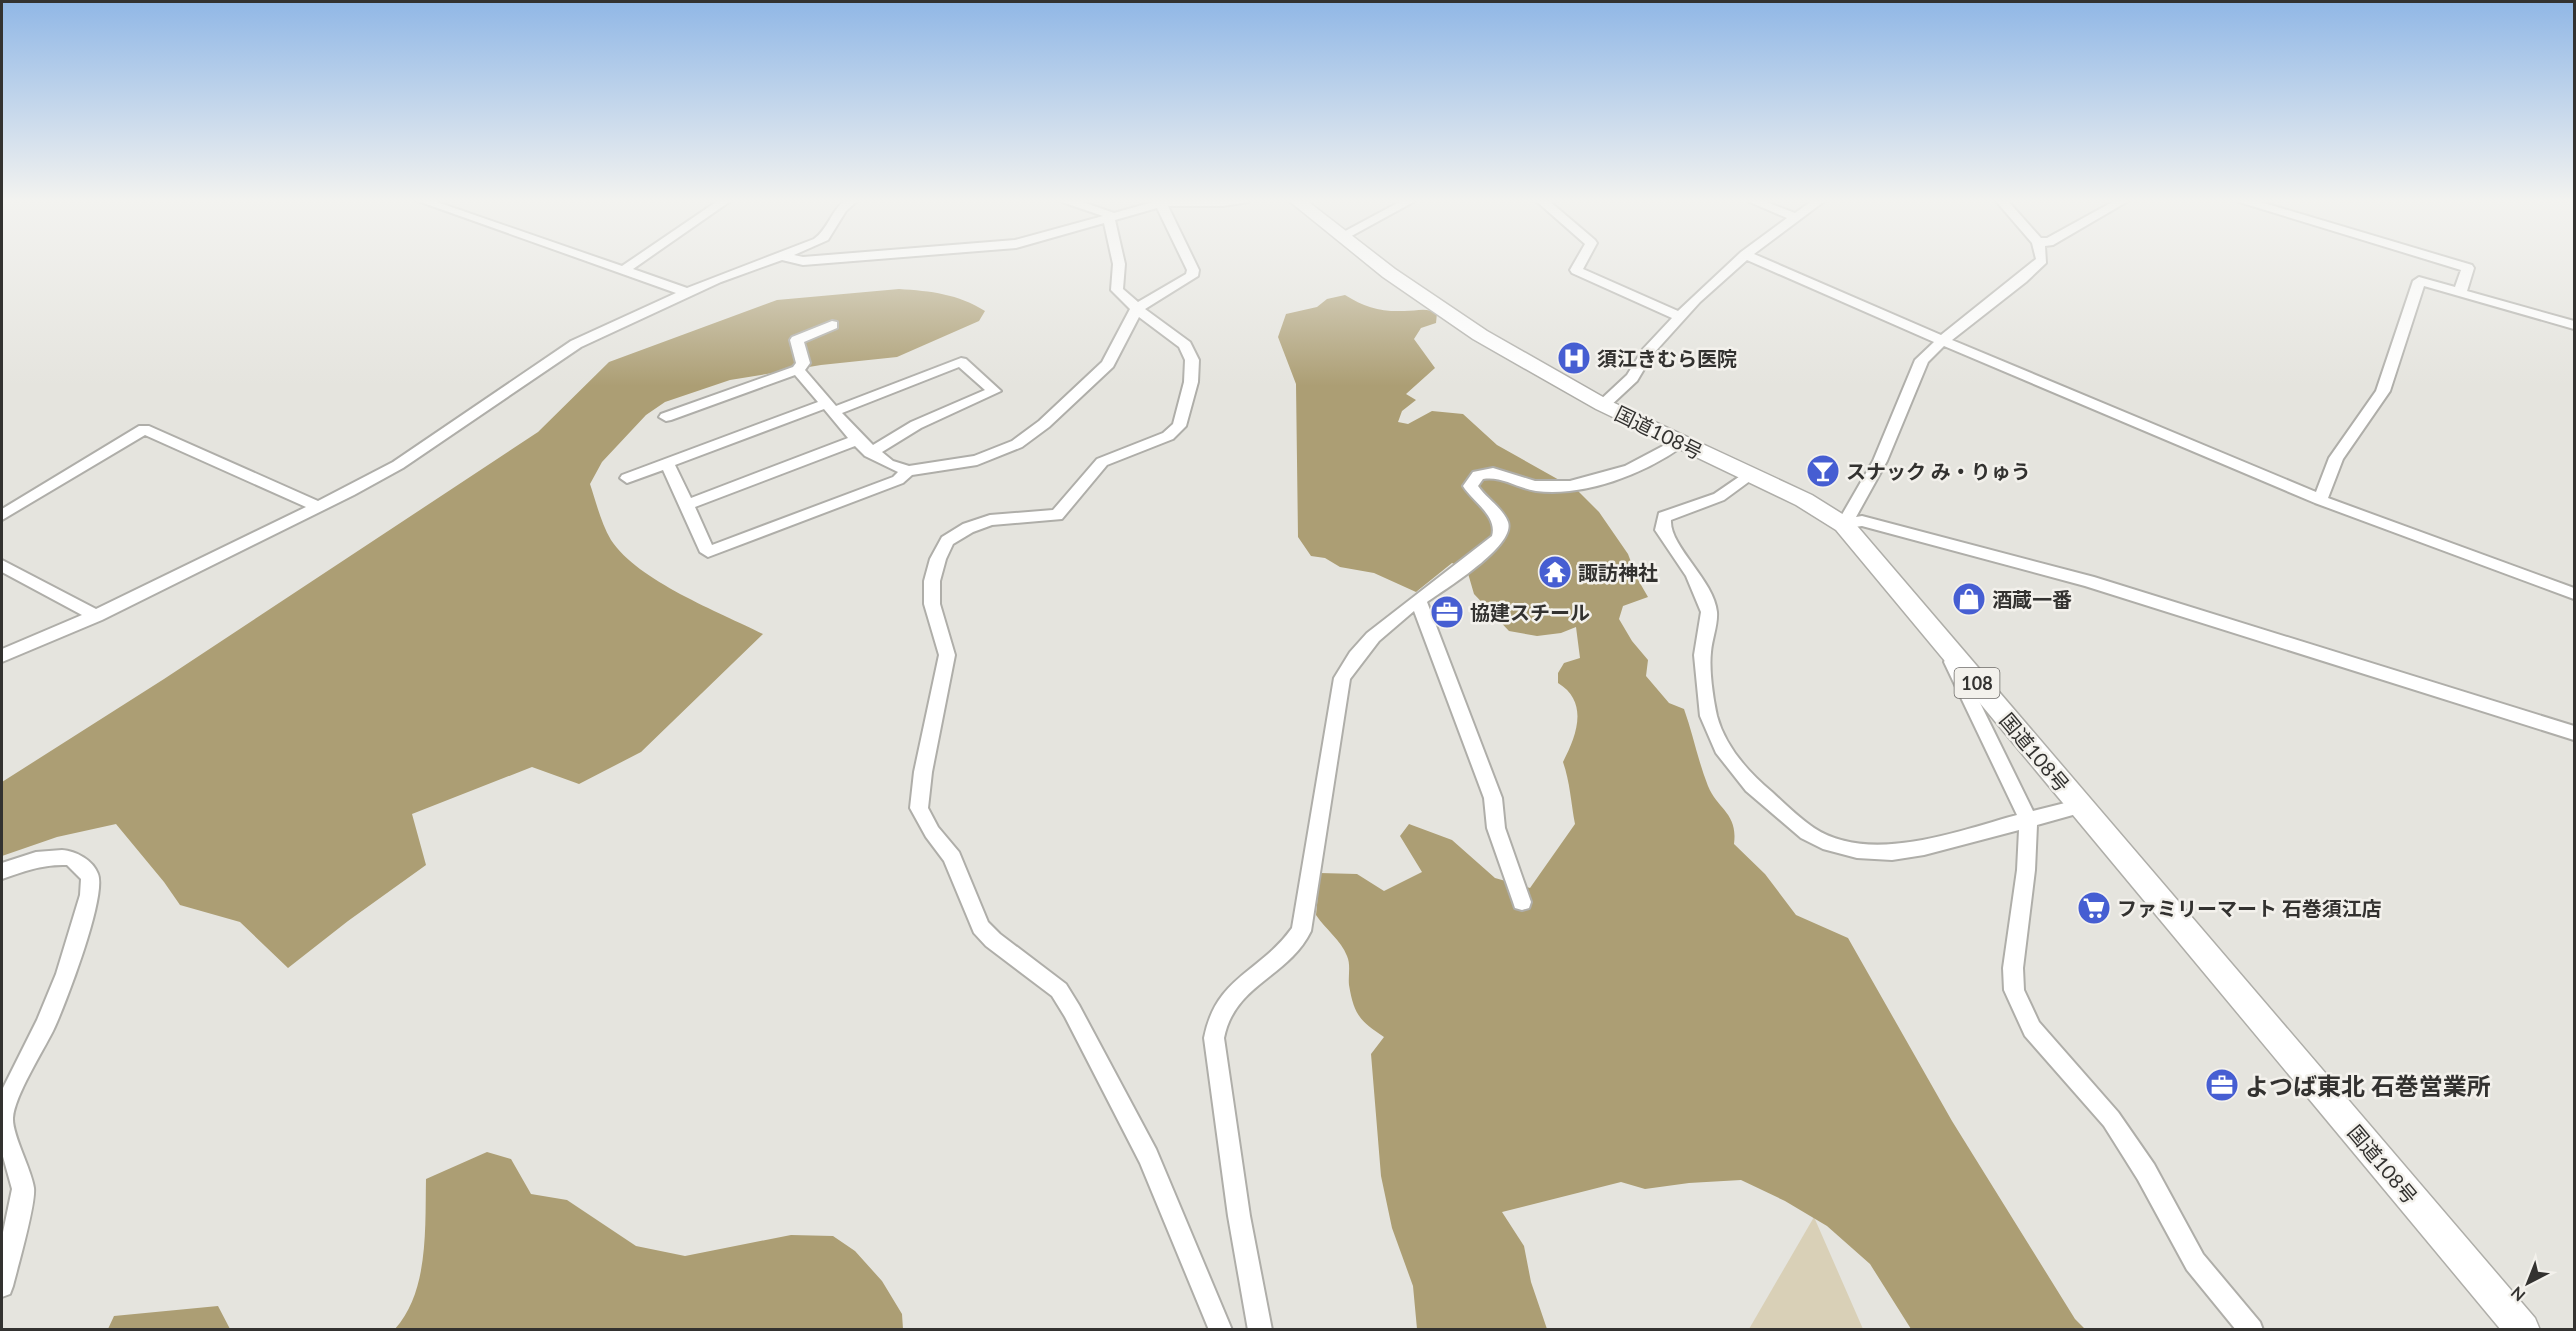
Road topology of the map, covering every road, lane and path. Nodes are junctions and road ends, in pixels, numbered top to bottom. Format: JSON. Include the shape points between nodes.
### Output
{"nodes":[{"id":1,"x":605,"y":262,"type":"edge"},
{"id":2,"x":635,"y":262,"type":"edge"},
{"id":3,"x":766,"y":262,"type":"edge"},
{"id":4,"x":1119,"y":262,"type":"edge"},
{"id":5,"x":1189,"y":262,"type":"edge"},
{"id":6,"x":1375,"y":262,"type":"edge"},
{"id":7,"x":1580,"y":262,"type":"edge"},
{"id":8,"x":1737,"y":262,"type":"edge"},
{"id":9,"x":1761,"y":262,"type":"edge"},
{"id":10,"x":2040,"y":262,"type":"edge"},
{"id":11,"x":2449,"y":262,"type":"edge"},
{"id":12,"x":625,"y":269,"type":"junction"},
{"id":13,"x":686,"y":292,"type":"junction"},
{"id":14,"x":2460,"y":292,"type":"junction"},
{"id":15,"x":1137,"y":308,"type":"junction"},
{"id":16,"x":1680,"y":316,"type":"junction"},
{"id":17,"x":832,"y":325,"type":"dead end"},
{"id":18,"x":2574,"y":325,"type":"edge"},
{"id":19,"x":1942,"y":340,"type":"junction"},
{"id":20,"x":798,"y":370,"type":"junction"},
{"id":21,"x":1603,"y":405,"type":"junction"},
{"id":22,"x":829,"y":408,"type":"junction"},
{"id":23,"x":666,"y":417,"type":"dead end"},
{"id":24,"x":857,"y":440,"type":"junction"},
{"id":25,"x":1678,"y":443,"type":"junction"},
{"id":26,"x":870,"y":453,"type":"junction"},
{"id":27,"x":667,"y":463,"type":"junction"},
{"id":28,"x":908,"y":471,"type":"junction"},
{"id":29,"x":1749,"y":475,"type":"junction"},
{"id":30,"x":627,"y":478,"type":"dead end"},
{"id":31,"x":2320,"y":500,"type":"junction"},
{"id":32,"x":687,"y":505,"type":"junction"},
{"id":33,"x":319,"y":507,"type":"junction"},
{"id":34,"x":2,"y":515,"type":"edge"},
{"id":35,"x":1844,"y":525,"type":"junction"},
{"id":36,"x":2,"y":564,"type":"edge"},
{"id":37,"x":2574,"y":594,"type":"edge"},
{"id":38,"x":1418,"y":600,"type":"junction"},
{"id":39,"x":96,"y":616,"type":"junction"},
{"id":40,"x":1942,"y":642,"type":"junction"},
{"id":41,"x":2,"y":656,"type":"edge"},
{"id":42,"x":2574,"y":732,"type":"edge"},
{"id":43,"x":2081,"y":806,"type":"junction"},
{"id":44,"x":2028,"y":820,"type":"junction"},
{"id":45,"x":2,"y":871,"type":"edge"},
{"id":46,"x":1522,"y":902,"type":"dead end"},
{"id":47,"x":2,"y":1286,"type":"edge"},
{"id":48,"x":1221,"y":1329,"type":"edge"},
{"id":49,"x":1260,"y":1329,"type":"edge"},
{"id":50,"x":2252,"y":1329,"type":"edge"},
{"id":51,"x":2523,"y":1329,"type":"edge"}],
"edges":[{"from":1,"to":12,"type":"street"},
{"from":2,"to":12,"type":"street"},
{"from":3,"to":13,"type":"street"},
{"from":4,"to":15,"type":"street","via":[[1117,290]]},
{"from":5,"to":15,"type":"street","via":[[1192,276]]},
{"from":6,"to":21,"type":"highway","name":"国道108号","number":"108","via":[[1480,335]]},
{"from":7,"to":16,"type":"street","via":[[1576,270]]},
{"from":8,"to":16,"type":"street"},
{"from":9,"to":19,"type":"street"},
{"from":10,"to":19,"type":"street"},
{"from":11,"to":14,"type":"street","via":[[2468,268]]},
{"from":12,"to":13,"type":"street"},
{"from":13,"to":33,"type":"street","via":[[558,354],[398,465]]},
{"from":14,"to":18,"type":"street"},
{"from":14,"to":31,"type":"street","via":[[2420,281],[2383,391],[2336,458]]},
{"from":15,"to":28,"type":"street","via":[[1108,364],[1035,431],[1002,452],[977,460]]},
{"from":15,"to":48,"type":"street","via":[[1185,345],[1192,360],[1191,382],[1179,426],[1168,436],[1102,462],[1057,515],[990,520],[947,541],[932,581],[932,604],[947,655],[946,665],[922,772],[919,808],[952,857],[981,927],[1059,990],[1072,1011],[1148,1156]]},
{"from":16,"to":21,"type":"street","via":[[1648,352],[1632,378]]},
{"from":17,"to":20,"type":"street","via":[[797,340],[803,363]]},
{"from":19,"to":31,"type":"street"},
{"from":19,"to":35,"type":"street","via":[[1922,360],[1880,461]]},
{"from":20,"to":22,"type":"street"},
{"from":20,"to":23,"type":"street"},
{"from":21,"to":25,"type":"highway","name":"国道108号","number":"108"},
{"from":22,"to":24,"type":"street"},
{"from":22,"to":26,"type":"street","via":[[961,362],[994,391],[916,425]]},
{"from":22,"to":27,"type":"street"},
{"from":24,"to":26,"type":"street"},
{"from":24,"to":32,"type":"street"},
{"from":25,"to":29,"type":"highway","name":"国道108号","number":"108"},
{"from":25,"to":38,"type":"street","via":[[1642,464],[1564,486],[1529,484],[1499,473],[1478,475],[1470,486],[1501,522],[1502,533],[1490,547]]},
{"from":26,"to":28,"type":"street"},
{"from":27,"to":30,"type":"street"},
{"from":27,"to":32,"type":"street"},
{"from":28,"to":32,"type":"street","via":[[898,480],[708,552]]},
{"from":29,"to":35,"type":"highway","name":"国道108号","number":"108","via":[[1804,500]]},
{"from":29,"to":44,"type":"street","via":[[1719,497],[1664,517],[1662,523],[1704,595],[1709,612],[1702,655],[1709,716],[1722,748],[1737,769],[1807,833],[1829,844],[1857,849],[1913,849]]},
{"from":31,"to":37,"type":"street"},
{"from":33,"to":34,"type":"street","via":[[144,429]]},
{"from":33,"to":39,"type":"street"},
{"from":35,"to":40,"type":"highway","name":"国道108号","number":"108"},
{"from":35,"to":42,"type":"street","via":[[1862,521],[2052,570]]},
{"from":36,"to":39,"type":"street"},
{"from":38,"to":46,"type":"street","via":[[1493,798],[1496,828]]},
{"from":38,"to":49,"type":"street","via":[[1353,658],[1342,678],[1301,931],[1286,954],[1234,992],[1215,1024],[1239,1216]]},
{"from":39,"to":41,"type":"street"},
{"from":40,"to":43,"type":"highway","name":"国道108号","number":"108"},
{"from":40,"to":44,"type":"street"},
{"from":43,"to":44,"type":"street"},
{"from":43,"to":51,"type":"highway","name":"国道108号","number":"108"},
{"from":44,"to":50,"type":"street","via":[[2014,990],[2032,1029],[2111,1119],[2146,1172],[2195,1262]]},
{"from":45,"to":47,"type":"street","via":[[29,859],[50,856],[72,858],[90,876],[89,895],[66,974],[2,1118],[23,1189]]}]}
